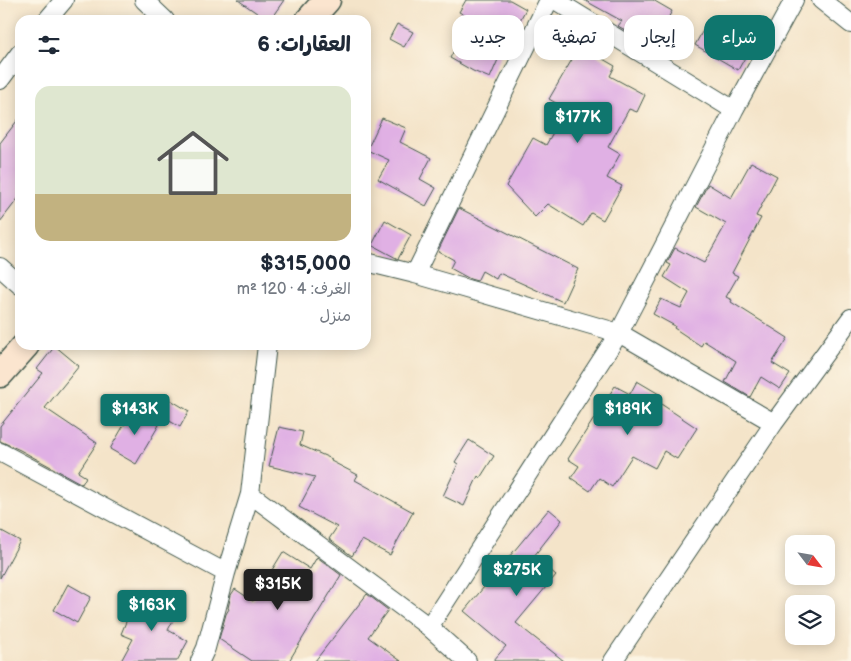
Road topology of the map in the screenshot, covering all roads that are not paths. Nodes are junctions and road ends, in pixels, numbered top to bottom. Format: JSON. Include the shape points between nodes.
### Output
{"nodes":[{"id":1,"x":64,"y":0,"type":"edge"},
{"id":2,"x":144,"y":0,"type":"edge"},
{"id":3,"x":328,"y":0,"type":"edge"},
{"id":4,"x":550,"y":0,"type":"edge"},
{"id":5,"x":555,"y":0,"type":"edge"},
{"id":6,"x":794,"y":0,"type":"edge"},
{"id":7,"x":821,"y":0,"type":"edge"},
{"id":8,"x":51,"y":15,"type":"edge"},
{"id":9,"x":160,"y":15,"type":"edge"},
{"id":10,"x":314,"y":15,"type":"edge"},
{"id":11,"x":851,"y":24,"type":"edge"},
{"id":12,"x":15,"y":60,"type":"edge"},
{"id":13,"x":0,"y":80,"type":"edge"},
{"id":14,"x":734,"y":110,"type":"junction"},
{"id":15,"x":371,"y":263,"type":"edge"},
{"id":16,"x":0,"y":267,"type":"edge"},
{"id":17,"x":415,"y":274,"type":"junction"},
{"id":18,"x":15,"y":280,"type":"edge"},
{"id":19,"x":851,"y":318,"type":"edge"},
{"id":20,"x":619,"y":333,"type":"junction"},
{"id":21,"x":22,"y":350,"type":"edge"},
{"id":22,"x":266,"y":350,"type":"edge"},
{"id":23,"x":0,"y":374,"type":"edge"},
{"id":24,"x":774,"y":423,"type":"junction"},
{"id":25,"x":0,"y":452,"type":"edge"},
{"id":26,"x":250,"y":494,"type":"junction"},
{"id":27,"x":226,"y":573,"type":"junction"},
{"id":28,"x":429,"y":627,"type":"junction"},
{"id":29,"x":200,"y":661,"type":"edge"},
{"id":30,"x":467,"y":661,"type":"edge"},
{"id":31,"x":613,"y":661,"type":"edge"}],
"edges":[{"from":1,"to":8,"type":"street"},
{"from":2,"to":9,"type":"street"},
{"from":3,"to":10,"type":"street"},
{"from":4,"to":17,"type":"street"},
{"from":5,"to":14,"type":"street"},
{"from":6,"to":14,"type":"street"},
{"from":7,"to":11,"type":"street"},
{"from":12,"to":13,"type":"street"},
{"from":14,"to":20,"type":"street"},
{"from":15,"to":17,"type":"street"},
{"from":16,"to":18,"type":"street"},
{"from":17,"to":20,"type":"street"},
{"from":19,"to":24,"type":"street"},
{"from":20,"to":24,"type":"street"},
{"from":20,"to":28,"type":"street"},
{"from":21,"to":23,"type":"street"},
{"from":22,"to":26,"type":"street"},
{"from":24,"to":31,"type":"street"},
{"from":25,"to":27,"type":"street"},
{"from":26,"to":27,"type":"street"},
{"from":26,"to":28,"type":"street"},
{"from":27,"to":29,"type":"street"},
{"from":28,"to":30,"type":"street"}]}
